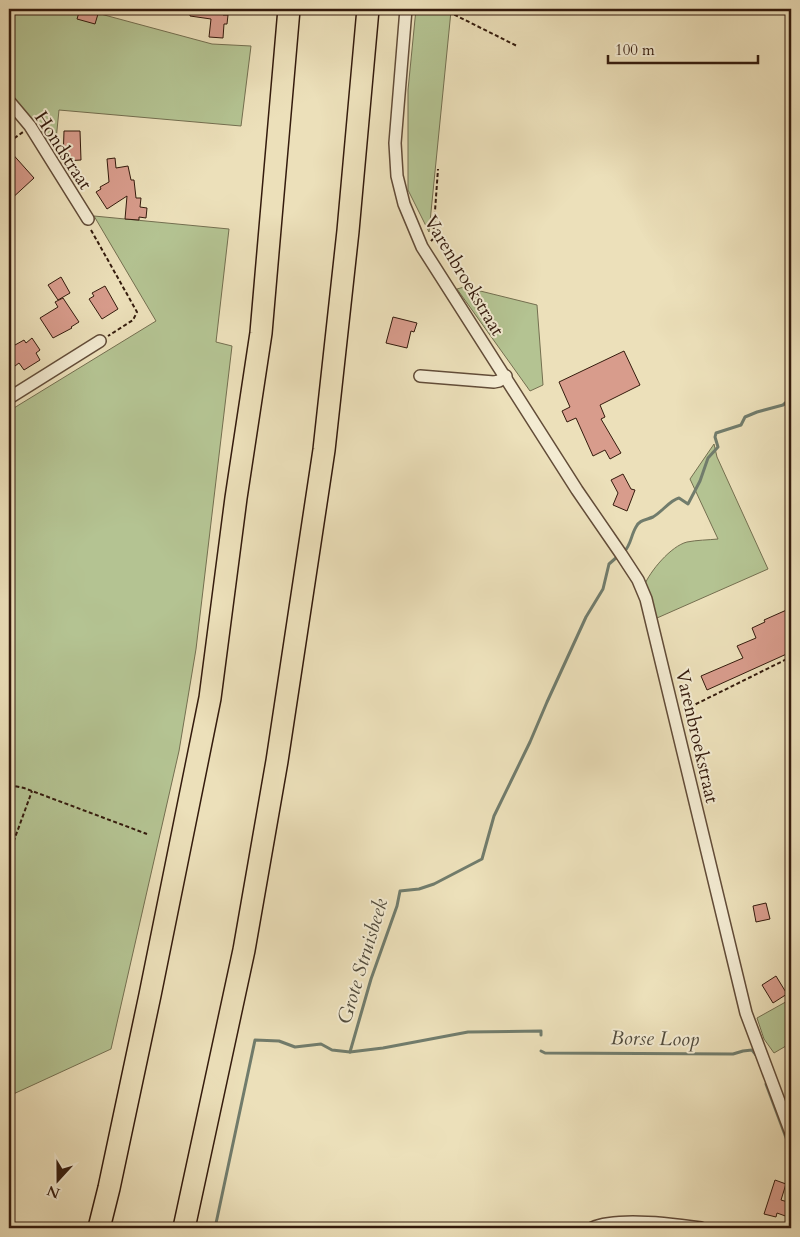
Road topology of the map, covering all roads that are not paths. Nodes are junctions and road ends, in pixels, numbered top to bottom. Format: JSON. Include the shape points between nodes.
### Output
{"nodes":[{"id":1,"x":289,"y":9,"type":"edge"},
{"id":2,"x":368,"y":9,"type":"edge"},
{"id":3,"x":406,"y":9,"type":"edge"},
{"id":4,"x":9,"y":101,"type":"edge"},
{"id":5,"x":88,"y":219,"type":"road end"},
{"id":6,"x":100,"y":341,"type":"road end"},
{"id":7,"x":420,"y":376,"type":"dead end"},
{"id":8,"x":506,"y":376,"type":"junction"},
{"id":9,"x":9,"y":398,"type":"edge"},
{"id":10,"x":791,"y":1132,"type":"edge"},
{"id":11,"x":99,"y":1228,"type":"edge"},
{"id":12,"x":184,"y":1228,"type":"edge"},
{"id":13,"x":592,"y":1228,"type":"edge"},
{"id":14,"x":700,"y":1228,"type":"edge"}],
"edges":[{"from":1,"to":11,"type":"highway","via":[[261,333],[210,698],[110,1188]]},
{"from":2,"to":12,"type":"highway","via":[[324,450],[280,742],[244,950]]},
{"from":3,"to":8,"type":"street","name":"Varenbroekstraat","via":[[395,143],[397,176],[404,204],[422,246]]},
{"from":4,"to":5,"type":"street","name":"Hondstraat","via":[[30,126]]},
{"from":6,"to":9,"type":"street"},
{"from":7,"to":8,"type":"street","via":[[494,382]]},
{"from":8,"to":10,"type":"street","name":"Varenbroekstraat","via":[[577,490],[622,554],[646,599],[746,1013]]},
{"from":13,"to":14,"type":"street","via":[[623,1223]]}]}
